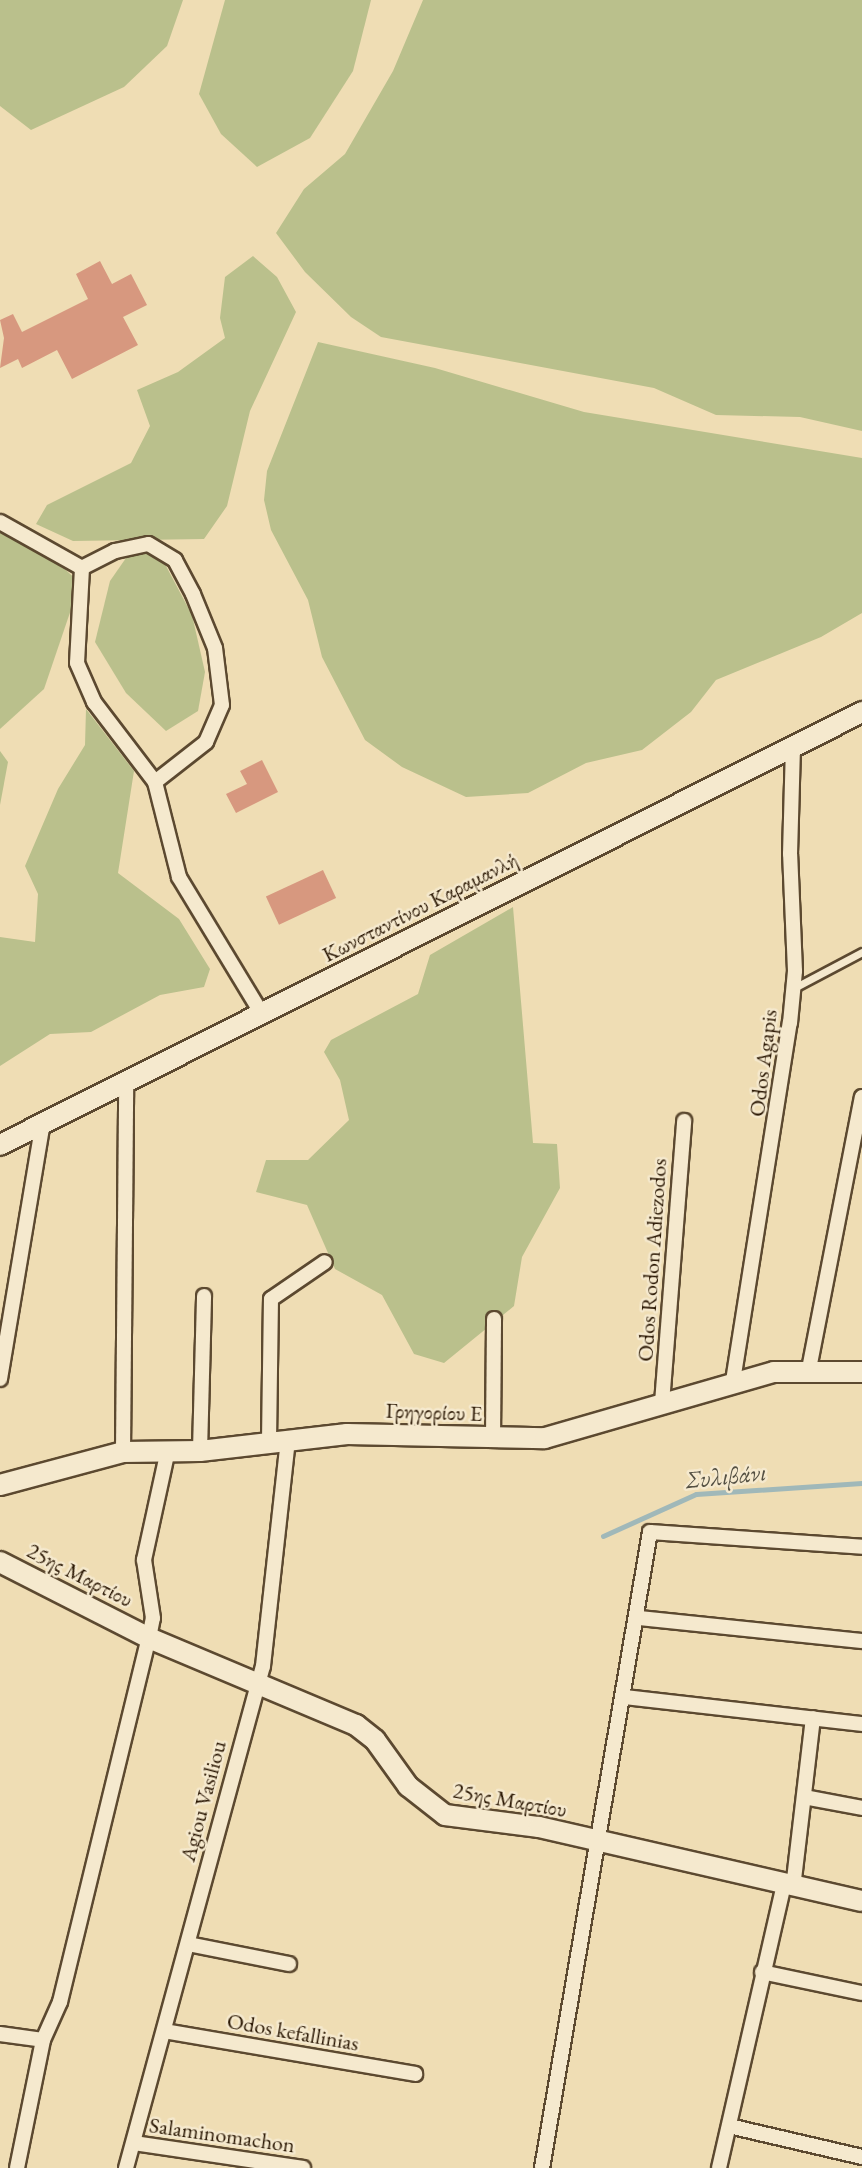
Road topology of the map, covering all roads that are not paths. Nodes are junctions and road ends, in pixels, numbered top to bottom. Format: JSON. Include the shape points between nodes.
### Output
{"nodes":[{"id":1,"x":0,"y":522,"type":"edge"},
{"id":2,"x":82,"y":568,"type":"junction"},
{"id":3,"x":862,"y":712,"type":"edge"},
{"id":4,"x":794,"y":746,"type":"junction"},
{"id":5,"x":155,"y":782,"type":"junction"},
{"id":6,"x":862,"y":952,"type":"edge"},
{"id":7,"x":794,"y":988,"type":"junction"},
{"id":8,"x":262,"y":1014,"type":"junction"},
{"id":9,"x":126,"y":1082,"type":"junction"},
{"id":10,"x":862,"y":1097,"type":"edge"},
{"id":11,"x":684,"y":1121,"type":"dead end"},
{"id":12,"x":43,"y":1123,"type":"junction"},
{"id":13,"x":0,"y":1145,"type":"edge"},
{"id":14,"x":325,"y":1262,"type":"dead end"},
{"id":15,"x":204,"y":1296,"type":"dead end"},
{"id":16,"x":494,"y":1319,"type":"dead end"},
{"id":17,"x":809,"y":1369,"type":"junction"},
{"id":18,"x":862,"y":1372,"type":"edge"},
{"id":19,"x":0,"y":1379,"type":"edge"},
{"id":20,"x":733,"y":1381,"type":"junction"},
{"id":21,"x":662,"y":1403,"type":"junction"},
{"id":22,"x":493,"y":1438,"type":"junction"},
{"id":23,"x":278,"y":1440,"type":"junction"},
{"id":24,"x":168,"y":1450,"type":"junction"},
{"id":25,"x":201,"y":1451,"type":"junction"},
{"id":26,"x":123,"y":1452,"type":"junction"},
{"id":27,"x":0,"y":1485,"type":"edge"},
{"id":28,"x":862,"y":1548,"type":"edge"},
{"id":29,"x":0,"y":1562,"type":"edge"},
{"id":30,"x":639,"y":1618,"type":"junction"},
{"id":31,"x":149,"y":1638,"type":"junction"},
{"id":32,"x":862,"y":1641,"type":"edge"},
{"id":33,"x":259,"y":1682,"type":"junction"},
{"id":34,"x":625,"y":1698,"type":"junction"},
{"id":35,"x":813,"y":1718,"type":"junction"},
{"id":36,"x":862,"y":1724,"type":"edge"},
{"id":37,"x":804,"y":1797,"type":"junction"},
{"id":38,"x":862,"y":1808,"type":"edge"},
{"id":39,"x":597,"y":1841,"type":"junction"},
{"id":40,"x":789,"y":1886,"type":"junction"},
{"id":41,"x":862,"y":1901,"type":"edge"},
{"id":42,"x":188,"y":1944,"type":"junction"},
{"id":43,"x":289,"y":1964,"type":"dead end"},
{"id":44,"x":762,"y":1972,"type":"junction"},
{"id":45,"x":862,"y":1993,"type":"edge"},
{"id":46,"x":164,"y":2031,"type":"junction"},
{"id":47,"x":0,"y":2034,"type":"edge"},
{"id":48,"x":43,"y":2040,"type":"junction"},
{"id":49,"x":415,"y":2074,"type":"dead end"},
{"id":50,"x":729,"y":2126,"type":"junction"},
{"id":51,"x":134,"y":2143,"type":"junction"},
{"id":52,"x":862,"y":2157,"type":"edge"},
{"id":53,"x":17,"y":2168,"type":"edge"},
{"id":54,"x":126,"y":2168,"type":"edge"},
{"id":55,"x":303,"y":2168,"type":"edge"},
{"id":56,"x":542,"y":2168,"type":"edge"},
{"id":57,"x":719,"y":2168,"type":"edge"}],
"edges":[{"from":1,"to":2,"type":"street"},
{"from":2,"to":5,"type":"street","via":[[76,635],[81,679]]},
{"from":2,"to":5,"type":"street","via":[[114,550],[148,544],[175,560],[215,648],[222,705],[206,742]]},
{"from":3,"to":4,"type":"street","name":"Κωνσταντίνου Καραμανλή"},
{"from":4,"to":7,"type":"street","name":"Odos Agapis"},
{"from":4,"to":8,"type":"street","name":"Κωνσταντίνου Καραμανλή"},
{"from":5,"to":8,"type":"street","via":[[178,877]]},
{"from":6,"to":7,"type":"lane"},
{"from":7,"to":20,"type":"street","name":"Odos Agapis","via":[[777,1125]]},
{"from":8,"to":9,"type":"street","name":"Κωνσταντίνου Καραμανλή"},
{"from":9,"to":12,"type":"street","name":"Κωνσταντίνου Καραμανλή"},
{"from":9,"to":26,"type":"street"},
{"from":10,"to":17,"type":"street"},
{"from":11,"to":21,"type":"street","name":"Odos Rodon Adiezodos"},
{"from":12,"to":13,"type":"street","name":"Κωνσταντίνου Καραμανλή"},
{"from":12,"to":19,"type":"street"},
{"from":14,"to":23,"type":"street","name":"Agiou Vasiliou","via":[[272,1299]]},
{"from":15,"to":25,"type":"street"},
{"from":16,"to":22,"type":"street"},
{"from":17,"to":18,"type":"street","name":"Γρηγορίου Ε"},
{"from":17,"to":20,"type":"street","name":"Γρηγορίου Ε"},
{"from":20,"to":21,"type":"street","name":"Γρηγορίου Ε"},
{"from":21,"to":22,"type":"street","name":"Γρηγορίου Ε","via":[[545,1438]]},
{"from":22,"to":23,"type":"street","name":"Γρηγορίου Ε","via":[[347,1434]]},
{"from":23,"to":25,"type":"street","name":"Γρηγορίου Ε"},
{"from":23,"to":33,"type":"street","name":"Agiou Vasiliou"},
{"from":24,"to":25,"type":"street","name":"Γρηγορίου Ε"},
{"from":24,"to":26,"type":"street","name":"Γρηγορίου Ε"},
{"from":24,"to":31,"type":"street","via":[[144,1560],[153,1618]]},
{"from":26,"to":27,"type":"street","name":"Γρηγορίου Ε"},
{"from":28,"to":30,"type":"street","via":[[650,1532]]},
{"from":29,"to":31,"type":"street","name":"25ης Μαρτίου"},
{"from":30,"to":32,"type":"street"},
{"from":30,"to":34,"type":"street"},
{"from":31,"to":33,"type":"street","name":"25ης Μαρτίου"},
{"from":31,"to":48,"type":"street","via":[[60,2002]]},
{"from":33,"to":39,"type":"street","name":"25ης Μαρτίου","via":[[357,1725],[375,1740],[408,1786],[445,1815],[483,1817]]},
{"from":33,"to":42,"type":"street","name":"Agiou Vasiliou"},
{"from":34,"to":35,"type":"street"},
{"from":34,"to":39,"type":"street"},
{"from":35,"to":36,"type":"street"},
{"from":35,"to":37,"type":"street"},
{"from":37,"to":38,"type":"street"},
{"from":37,"to":40,"type":"street"},
{"from":39,"to":40,"type":"street","name":"25ης Μαρτίου"},
{"from":39,"to":56,"type":"street"},
{"from":40,"to":41,"type":"street","name":"25ης Μαρτίου"},
{"from":40,"to":44,"type":"street"},
{"from":42,"to":43,"type":"street"},
{"from":42,"to":46,"type":"street","name":"Agiou Vasiliou"},
{"from":44,"to":45,"type":"street"},
{"from":44,"to":50,"type":"street"},
{"from":46,"to":49,"type":"street","name":"Odos kefallinias"},
{"from":46,"to":51,"type":"street","name":"Agiou Vasiliou"},
{"from":47,"to":48,"type":"street"},
{"from":48,"to":53,"type":"street"},
{"from":50,"to":52,"type":"street"},
{"from":50,"to":57,"type":"street"},
{"from":51,"to":54,"type":"street","name":"Agiou Vasiliou"},
{"from":51,"to":55,"type":"street","name":"Salaminomachon"}]}
